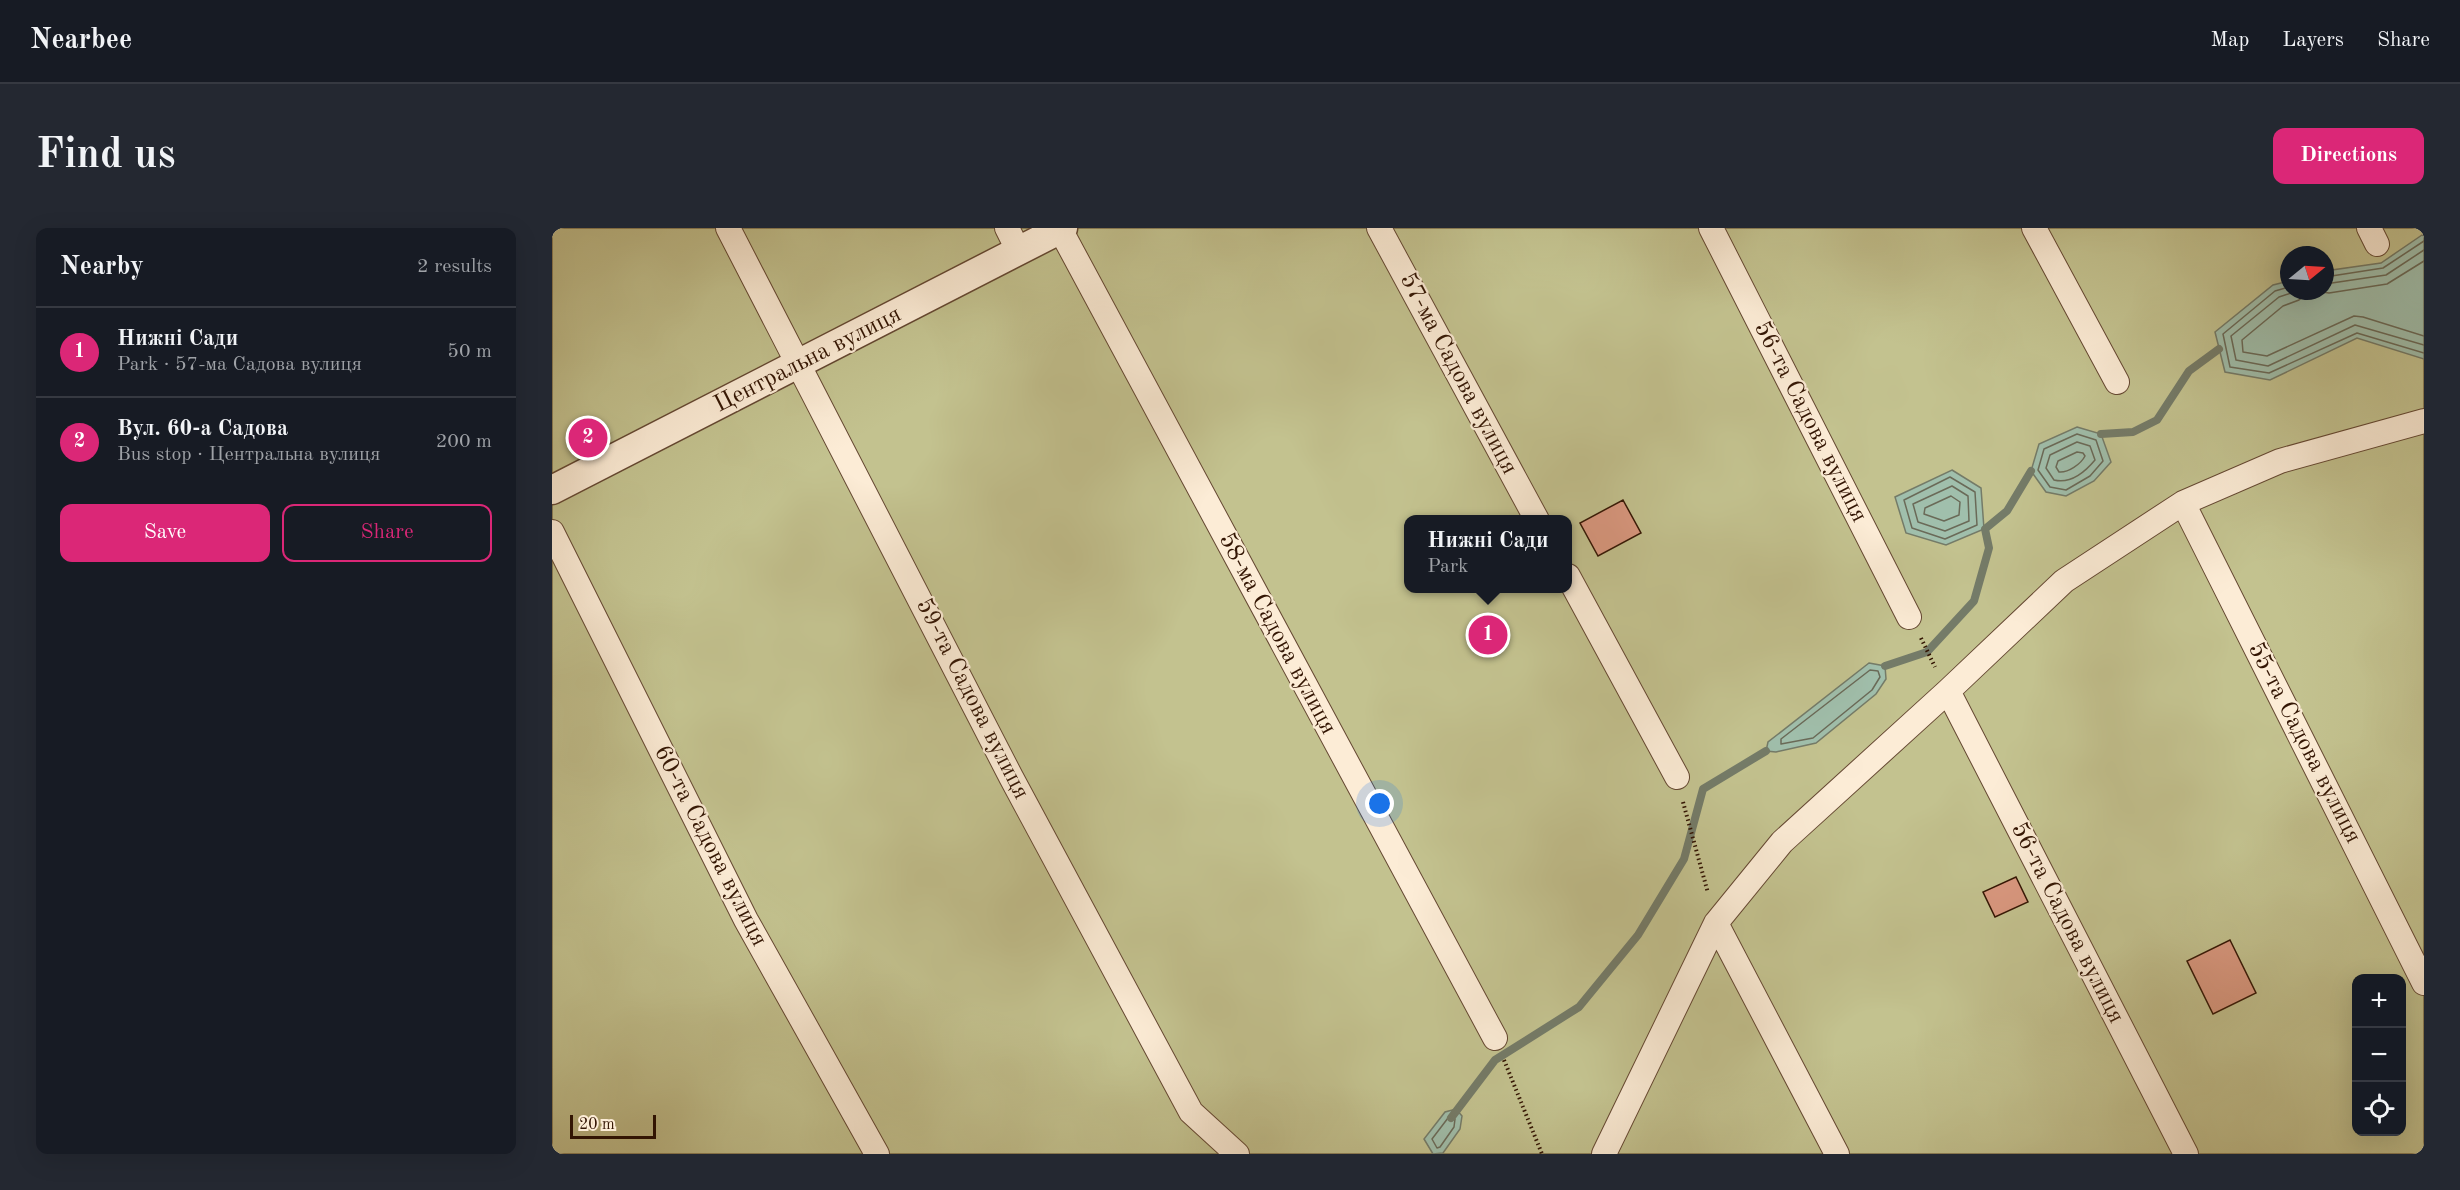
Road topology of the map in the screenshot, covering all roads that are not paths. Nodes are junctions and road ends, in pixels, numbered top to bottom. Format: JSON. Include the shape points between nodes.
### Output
{"nodes":[{"id":1,"x":728,"y":228,"type":"edge"},
{"id":2,"x":1379,"y":228,"type":"edge"},
{"id":3,"x":1711,"y":228,"type":"edge"},
{"id":4,"x":2034,"y":228,"type":"edge"},
{"id":5,"x":1061,"y":229,"type":"edge"},
{"id":6,"x":1013,"y":240,"type":"edge"},
{"id":7,"x":800,"y":365,"type":"junction"},
{"id":8,"x":2116,"y":382,"type":"dead end"},
{"id":9,"x":2424,"y":421,"type":"edge"},
{"id":10,"x":552,"y":490,"type":"edge"},
{"id":11,"x":2183,"y":503,"type":"junction"},
{"id":12,"x":1535,"y":515,"type":"edge"},
{"id":13,"x":552,"y":532,"type":"edge"},
{"id":14,"x":1572,"y":583,"type":"edge"},
{"id":15,"x":1914,"y":625,"type":"road end"},
{"id":16,"x":1948,"y":691,"type":"junction"},
{"id":17,"x":1677,"y":777,"type":"dead end"},
{"id":18,"x":1716,"y":923,"type":"junction"},
{"id":19,"x":2424,"y":983,"type":"edge"},
{"id":20,"x":1495,"y":1038,"type":"dead end"},
{"id":21,"x":877,"y":1154,"type":"edge"},
{"id":22,"x":1237,"y":1154,"type":"edge"},
{"id":23,"x":1604,"y":1154,"type":"edge"},
{"id":24,"x":1837,"y":1154,"type":"edge"},
{"id":25,"x":2186,"y":1154,"type":"edge"}],
"edges":[{"from":1,"to":7,"type":"street","name":"59-та Садова вулиця"},
{"from":2,"to":12,"type":"street","name":"57-ма Садова вулиця"},
{"from":3,"to":15,"type":"street","name":"56-та Садова вулиця"},
{"from":4,"to":8,"type":"street"},
{"from":5,"to":6,"type":"street","name":"Центральна вулиця"},
{"from":5,"to":20,"type":"street","name":"58-ма Садова вулиця"},
{"from":6,"to":7,"type":"street","name":"Центральна вулиця"},
{"from":7,"to":10,"type":"street","name":"Центральна вулиця"},
{"from":7,"to":22,"type":"street","name":"59-та Садова вулиця","via":[[1011,777],[1191,1112]]},
{"from":9,"to":11,"type":"street","via":[[2280,461]]},
{"from":11,"to":16,"type":"street","via":[[2064,581]]},
{"from":11,"to":19,"type":"street","name":"55-та Садова вулиця"},
{"from":13,"to":21,"type":"street","name":"60-та Садова вулиця","via":[[746,920]]},
{"from":14,"to":17,"type":"street"},
{"from":16,"to":18,"type":"street","via":[[1782,842]]},
{"from":16,"to":25,"type":"street","name":"56-та Садова вулиця"},
{"from":18,"to":23,"type":"street"},
{"from":18,"to":24,"type":"street"}]}
